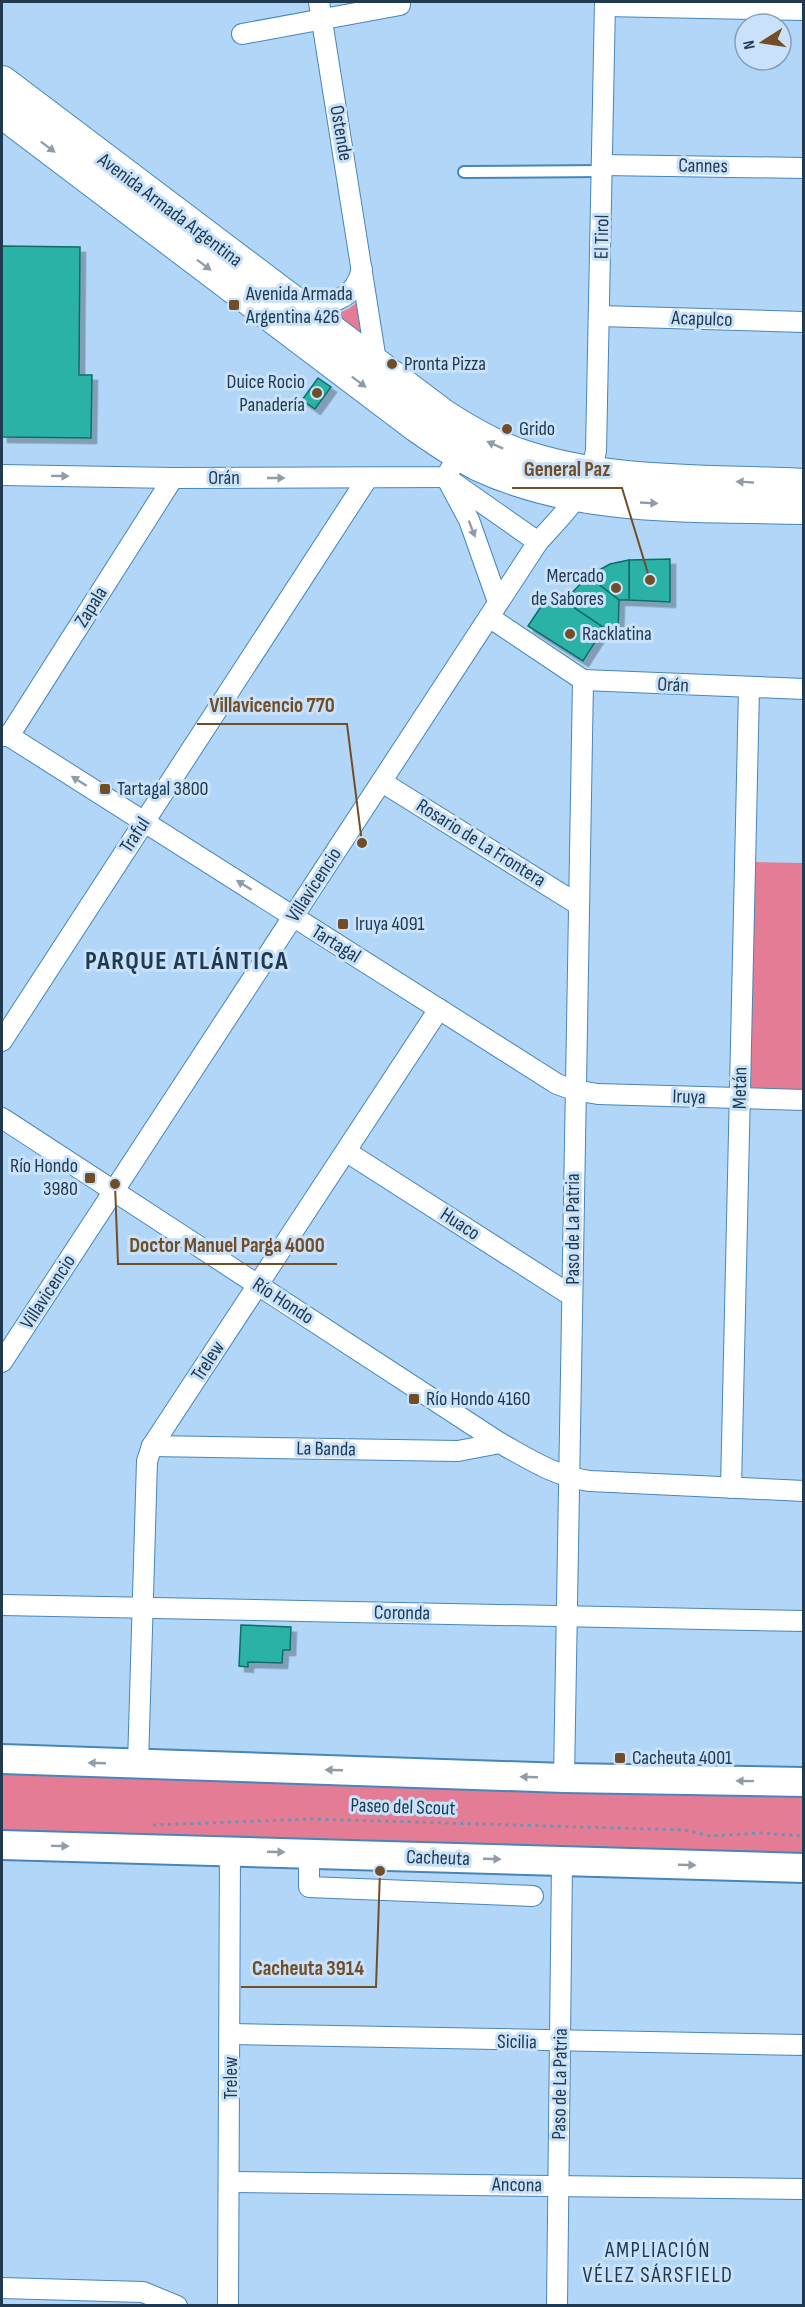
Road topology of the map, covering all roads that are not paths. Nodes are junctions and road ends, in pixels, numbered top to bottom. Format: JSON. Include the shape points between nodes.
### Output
{"nodes":[{"id":1,"x":605,"y":4,"type":"edge"},
{"id":2,"x":400,"y":5,"type":"dead end"},
{"id":3,"x":320,"y":10,"type":"edge"},
{"id":4,"x":804,"y":10,"type":"edge"},
{"id":5,"x":242,"y":34,"type":"dead end"},
{"id":6,"x":2,"y":82,"type":"edge"},
{"id":7,"x":2,"y":111,"type":"edge"},
{"id":8,"x":603,"y":168,"type":"junction"},
{"id":9,"x":804,"y":168,"type":"edge"},
{"id":10,"x":464,"y":172,"type":"dead end"},
{"id":11,"x":363,"y":264,"type":"junction"},
{"id":12,"x":296,"y":306,"type":"junction"},
{"id":13,"x":600,"y":316,"type":"junction"},
{"id":14,"x":804,"y":322,"type":"edge"},
{"id":15,"x":377,"y":367,"type":"junction"},
{"id":16,"x":453,"y":466,"type":"junction"},
{"id":17,"x":2,"y":475,"type":"edge"},
{"id":18,"x":173,"y":478,"type":"junction"},
{"id":19,"x":368,"y":479,"type":"junction"},
{"id":20,"x":585,"y":484,"type":"junction"},
{"id":21,"x":804,"y":485,"type":"edge"},
{"id":22,"x":804,"y":508,"type":"edge"},
{"id":23,"x":537,"y":542,"type":"junction"},
{"id":24,"x":494,"y":610,"type":"junction"},
{"id":25,"x":583,"y":680,"type":"junction"},
{"id":26,"x":749,"y":689,"type":"junction"},
{"id":27,"x":804,"y":689,"type":"edge"},
{"id":28,"x":5,"y":736,"type":"edge"},
{"id":29,"x":382,"y":782,"type":"junction"},
{"id":30,"x":144,"y":822,"type":"junction"},
{"id":31,"x":579,"y":904,"type":"junction"},
{"id":32,"x":294,"y":917,"type":"junction"},
{"id":33,"x":439,"y":1009,"type":"junction"},
{"id":34,"x":2,"y":1041,"type":"edge"},
{"id":35,"x":574,"y":1090,"type":"junction"},
{"id":36,"x":739,"y":1098,"type":"junction"},
{"id":37,"x":804,"y":1100,"type":"edge"},
{"id":38,"x":2,"y":1118,"type":"edge"},
{"id":39,"x":347,"y":1152,"type":"junction"},
{"id":40,"x":113,"y":1192,"type":"junction"},
{"id":41,"x":258,"y":1285,"type":"junction"},
{"id":42,"x":572,"y":1296,"type":"junction"},
{"id":43,"x":2,"y":1362,"type":"edge"},
{"id":44,"x":500,"y":1443,"type":"junction"},
{"id":45,"x":152,"y":1446,"type":"junction"},
{"id":46,"x":569,"y":1478,"type":"junction"},
{"id":47,"x":731,"y":1488,"type":"junction"},
{"id":48,"x":804,"y":1491,"type":"edge"},
{"id":49,"x":2,"y":1605,"type":"edge"},
{"id":50,"x":142,"y":1608,"type":"junction"},
{"id":51,"x":566,"y":1616,"type":"junction"},
{"id":52,"x":804,"y":1621,"type":"edge"},
{"id":53,"x":2,"y":1759,"type":"edge"},
{"id":54,"x":138,"y":1764,"type":"junction"},
{"id":55,"x":564,"y":1778,"type":"junction"},
{"id":56,"x":804,"y":1782,"type":"edge"},
{"id":57,"x":2,"y":1845,"type":"edge"},
{"id":58,"x":230,"y":1850,"type":"junction"},
{"id":59,"x":309,"y":1853,"type":"junction"},
{"id":60,"x":562,"y":1862,"type":"junction"},
{"id":61,"x":804,"y":1868,"type":"edge"},
{"id":62,"x":533,"y":1896,"type":"dead end"},
{"id":63,"x":231,"y":2034,"type":"junction"},
{"id":64,"x":560,"y":2043,"type":"junction"},
{"id":65,"x":804,"y":2045,"type":"edge"},
{"id":66,"x":230,"y":2182,"type":"junction"},
{"id":67,"x":558,"y":2185,"type":"junction"},
{"id":68,"x":804,"y":2189,"type":"edge"},
{"id":69,"x":6,"y":2288,"type":"edge"},
{"id":70,"x":177,"y":2306,"type":"edge"},
{"id":71,"x":228,"y":2306,"type":"edge"},
{"id":72,"x":557,"y":2306,"type":"edge"}],
"edges":[{"from":1,"to":4,"type":"street"},
{"from":1,"to":8,"type":"street","name":"El Tirol"},
{"from":2,"to":3,"type":"street"},
{"from":3,"to":5,"type":"street"},
{"from":3,"to":11,"type":"street","name":"Ostende"},
{"from":6,"to":12,"type":"main road","name":"Avenida Armada Argentina"},
{"from":7,"to":16,"type":"main road","name":"Avenida Armada Argentina","one_way":true,"via":[[417,426]]},
{"from":8,"to":9,"type":"street","name":"Cannes"},
{"from":8,"to":10,"type":"lane"},
{"from":8,"to":13,"type":"street","name":"El Tirol"},
{"from":11,"to":12,"type":"street","via":[[352,292],[331,301]]},
{"from":11,"to":15,"type":"street","name":"Ostende"},
{"from":12,"to":15,"type":"main road","name":"Avenida Armada Argentina"},
{"from":13,"to":14,"type":"street","name":"Acapulco"},
{"from":13,"to":20,"type":"street","name":"El Tirol","via":[[596,451]]},
{"from":20,"to":15,"type":"main road","name":"Avenida Armada Argentina","one_way":true,"via":[[492,443],[444,416]]},
{"from":16,"to":19,"type":"street","name":"Orán"},
{"from":16,"to":20,"type":"main road","name":"Avenida Armada Argentina"},
{"from":16,"to":23,"type":"street"},
{"from":16,"to":24,"type":"street","one_way":true},
{"from":17,"to":18,"type":"street","name":"Orán","one_way":true},
{"from":18,"to":19,"type":"street","name":"Orán","one_way":true},
{"from":18,"to":28,"type":"street","name":"Zapala"},
{"from":19,"to":30,"type":"street","name":"Traful"},
{"from":21,"to":20,"type":"main road","name":"Avenida Armada Argentina","one_way":true,"via":[[625,476]]},
{"from":20,"to":22,"type":"main road","name":"Avenida Armada Argentina","one_way":true,"via":[[650,503]]},
{"from":20,"to":23,"type":"street","name":"Villavicencio"},
{"from":23,"to":24,"type":"street","name":"Villavicencio"},
{"from":24,"to":25,"type":"street"},
{"from":24,"to":29,"type":"street","name":"Villavicencio"},
{"from":25,"to":26,"type":"street","name":"Orán"},
{"from":25,"to":31,"type":"street","name":"Paso de La Patria"},
{"from":26,"to":27,"type":"street","name":"Orán"},
{"from":26,"to":36,"type":"street","name":"Metán"},
{"from":30,"to":28,"type":"street","name":"Tartagal","one_way":true},
{"from":29,"to":31,"type":"street","name":"Rosario de La Frontera"},
{"from":29,"to":32,"type":"street","name":"Villavicencio"},
{"from":32,"to":30,"type":"street","name":"Tartagal","one_way":true},
{"from":30,"to":34,"type":"street","name":"Traful"},
{"from":31,"to":35,"type":"street","name":"Paso de La Patria"},
{"from":32,"to":33,"type":"street","name":"Tartagal"},
{"from":32,"to":40,"type":"street","name":"Villavicencio"},
{"from":33,"to":35,"type":"street","name":"Tartagal","via":[[557,1084]]},
{"from":33,"to":39,"type":"street","name":"Trelew"},
{"from":35,"to":36,"type":"street","name":"Iruya"},
{"from":35,"to":42,"type":"street","name":"Paso de La Patria"},
{"from":36,"to":37,"type":"street","name":"Iruya"},
{"from":36,"to":47,"type":"street","name":"Metán"},
{"from":38,"to":40,"type":"street","name":"Río Hondo"},
{"from":39,"to":41,"type":"street","name":"Trelew"},
{"from":39,"to":42,"type":"street","name":"Huaco"},
{"from":40,"to":41,"type":"street","name":"Río Hondo"},
{"from":40,"to":43,"type":"street","name":"Villavicencio"},
{"from":41,"to":44,"type":"street","name":"Río Hondo"},
{"from":41,"to":45,"type":"street","name":"Trelew"},
{"from":42,"to":46,"type":"street","name":"Paso de La Patria"},
{"from":44,"to":45,"type":"street","name":"La Banda","via":[[458,1451]]},
{"from":44,"to":46,"type":"street","name":"Río Hondo"},
{"from":45,"to":50,"type":"street","name":"Trelew","via":[[147,1461]]},
{"from":46,"to":47,"type":"street"},
{"from":46,"to":51,"type":"street","name":"Paso de La Patria"},
{"from":47,"to":48,"type":"street"},
{"from":49,"to":50,"type":"street","name":"Coronda"},
{"from":50,"to":51,"type":"street","name":"Coronda"},
{"from":50,"to":54,"type":"street","name":"Trelew"},
{"from":51,"to":52,"type":"street","name":"Coronda"},
{"from":51,"to":55,"type":"street","name":"Paso de La Patria"},
{"from":54,"to":53,"type":"street","one_way":true},
{"from":55,"to":54,"type":"street","one_way":true},
{"from":56,"to":55,"type":"street","one_way":true},
{"from":57,"to":58,"type":"street","name":"Cacheuta","one_way":true},
{"from":58,"to":59,"type":"street","name":"Cacheuta","one_way":true},
{"from":58,"to":63,"type":"street","name":"Trelew"},
{"from":59,"to":60,"type":"street","name":"Cacheuta","one_way":true},
{"from":59,"to":62,"type":"street","via":[[309,1887]]},
{"from":60,"to":61,"type":"street","name":"Cacheuta","one_way":true},
{"from":60,"to":64,"type":"street","name":"Paso de La Patria"},
{"from":63,"to":64,"type":"street","name":"Sicilia"},
{"from":63,"to":66,"type":"street","name":"Trelew"},
{"from":64,"to":65,"type":"street","name":"Sicilia"},
{"from":64,"to":67,"type":"street","name":"Paso de La Patria"},
{"from":66,"to":67,"type":"street","name":"Ancona"},
{"from":66,"to":71,"type":"street","name":"Trelew"},
{"from":67,"to":68,"type":"street","name":"Ancona"},
{"from":67,"to":72,"type":"street","name":"Paso de La Patria"},
{"from":69,"to":70,"type":"street","via":[[143,2292]]}]}
